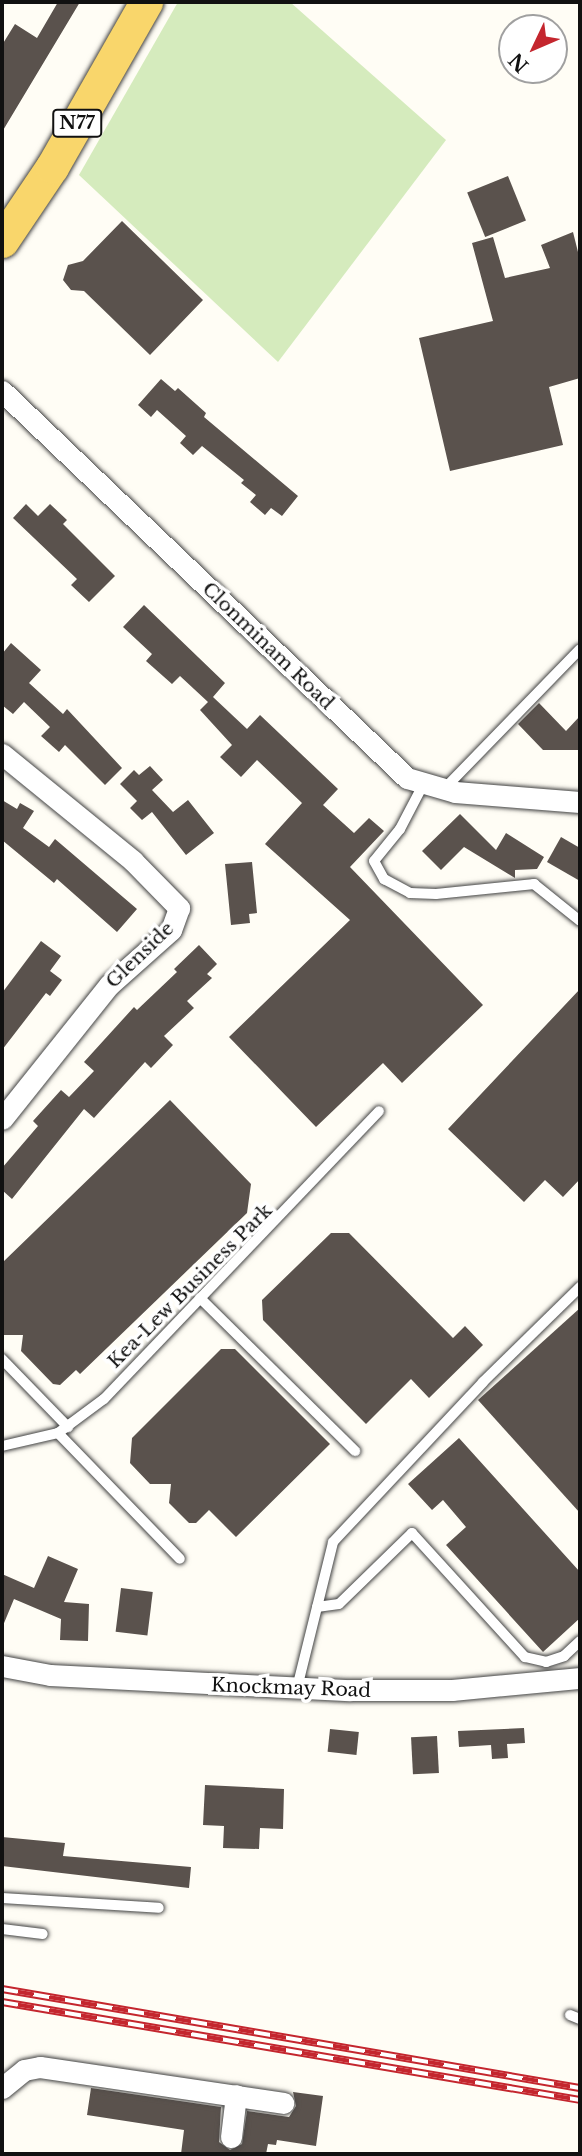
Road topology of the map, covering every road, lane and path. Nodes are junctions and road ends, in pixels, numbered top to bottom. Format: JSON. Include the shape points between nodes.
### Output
{"nodes":[{"id":1,"x":146,"y":2,"type":"edge"},
{"id":2,"x":2,"y":241,"type":"edge"},
{"id":3,"x":2,"y":391,"type":"edge"},
{"id":4,"x":580,"y":649,"type":"edge"},
{"id":5,"x":2,"y":754,"type":"edge"},
{"id":6,"x":431,"y":788,"type":"junction"},
{"id":7,"x":580,"y":802,"type":"edge"},
{"id":8,"x":580,"y":921,"type":"edge"},
{"id":9,"x":379,"y":1111,"type":"dead end"},
{"id":10,"x":2,"y":1119,"type":"edge"},
{"id":11,"x":580,"y":1287,"type":"edge"},
{"id":12,"x":201,"y":1298,"type":"junction"},
{"id":13,"x":2,"y":1359,"type":"edge"},
{"id":14,"x":63,"y":1430,"type":"junction"},
{"id":15,"x":2,"y":1446,"type":"edge"},
{"id":16,"x":355,"y":1451,"type":"dead end"},
{"id":17,"x":180,"y":1559,"type":"dead end"},
{"id":18,"x":317,"y":1607,"type":"junction"},
{"id":19,"x":580,"y":1641,"type":"edge"},
{"id":20,"x":2,"y":1666,"type":"edge"},
{"id":21,"x":580,"y":1678,"type":"edge"},
{"id":22,"x":297,"y":1688,"type":"junction"},
{"id":23,"x":2,"y":1898,"type":"edge"},
{"id":24,"x":159,"y":1908,"type":"dead end"},
{"id":25,"x":2,"y":1929,"type":"edge"},
{"id":26,"x":43,"y":1934,"type":"dead end"},
{"id":27,"x":2,"y":2088,"type":"edge"},
{"id":28,"x":236,"y":2095,"type":"junction"},
{"id":29,"x":283,"y":2103,"type":"dead end"},
{"id":30,"x":231,"y":2137,"type":"dead end"}],
"edges":[{"from":1,"to":2,"type":"main road","number":"N77","via":[[52,167]]},
{"from":3,"to":6,"type":"street","name":"Clonminam Road","via":[[380,756]]},
{"from":4,"to":6,"type":"lane","via":[[453,784]]},
{"from":5,"to":10,"type":"street","name":"Glenside","via":[[133,862],[179,908],[171,930],[109,985]]},
{"from":6,"to":7,"type":"street","name":"Clonminam Road"},
{"from":6,"to":8,"type":"lane","via":[[374,861],[384,879],[410,893],[436,894],[534,884]]},
{"from":9,"to":12,"type":"lane","name":"Kea-Lew Business Park"},
{"from":11,"to":18,"type":"lane","via":[[483,1382],[333,1542]]},
{"from":12,"to":14,"type":"lane","name":"Kea-Lew Business Park","via":[[104,1399]]},
{"from":12,"to":16,"type":"lane"},
{"from":13,"to":14,"type":"lane"},
{"from":14,"to":15,"type":"lane","name":"Kea-Lew Business Park"},
{"from":14,"to":17,"type":"lane"},
{"from":18,"to":19,"type":"lane","via":[[339,1604],[411,1533],[525,1657],[546,1662],[564,1656]]},
{"from":18,"to":22,"type":"lane"},
{"from":20,"to":22,"type":"street","name":"Knockmay Road","via":[[50,1675]]},
{"from":21,"to":22,"type":"street","name":"Knockmay Road","via":[[452,1690]]},
{"from":23,"to":24,"type":"lane"},
{"from":25,"to":26,"type":"lane"},
{"from":27,"to":28,"type":"street","via":[[24,2070],[40,2067]]},
{"from":28,"to":29,"type":"street"},
{"from":28,"to":30,"type":"street"}]}
